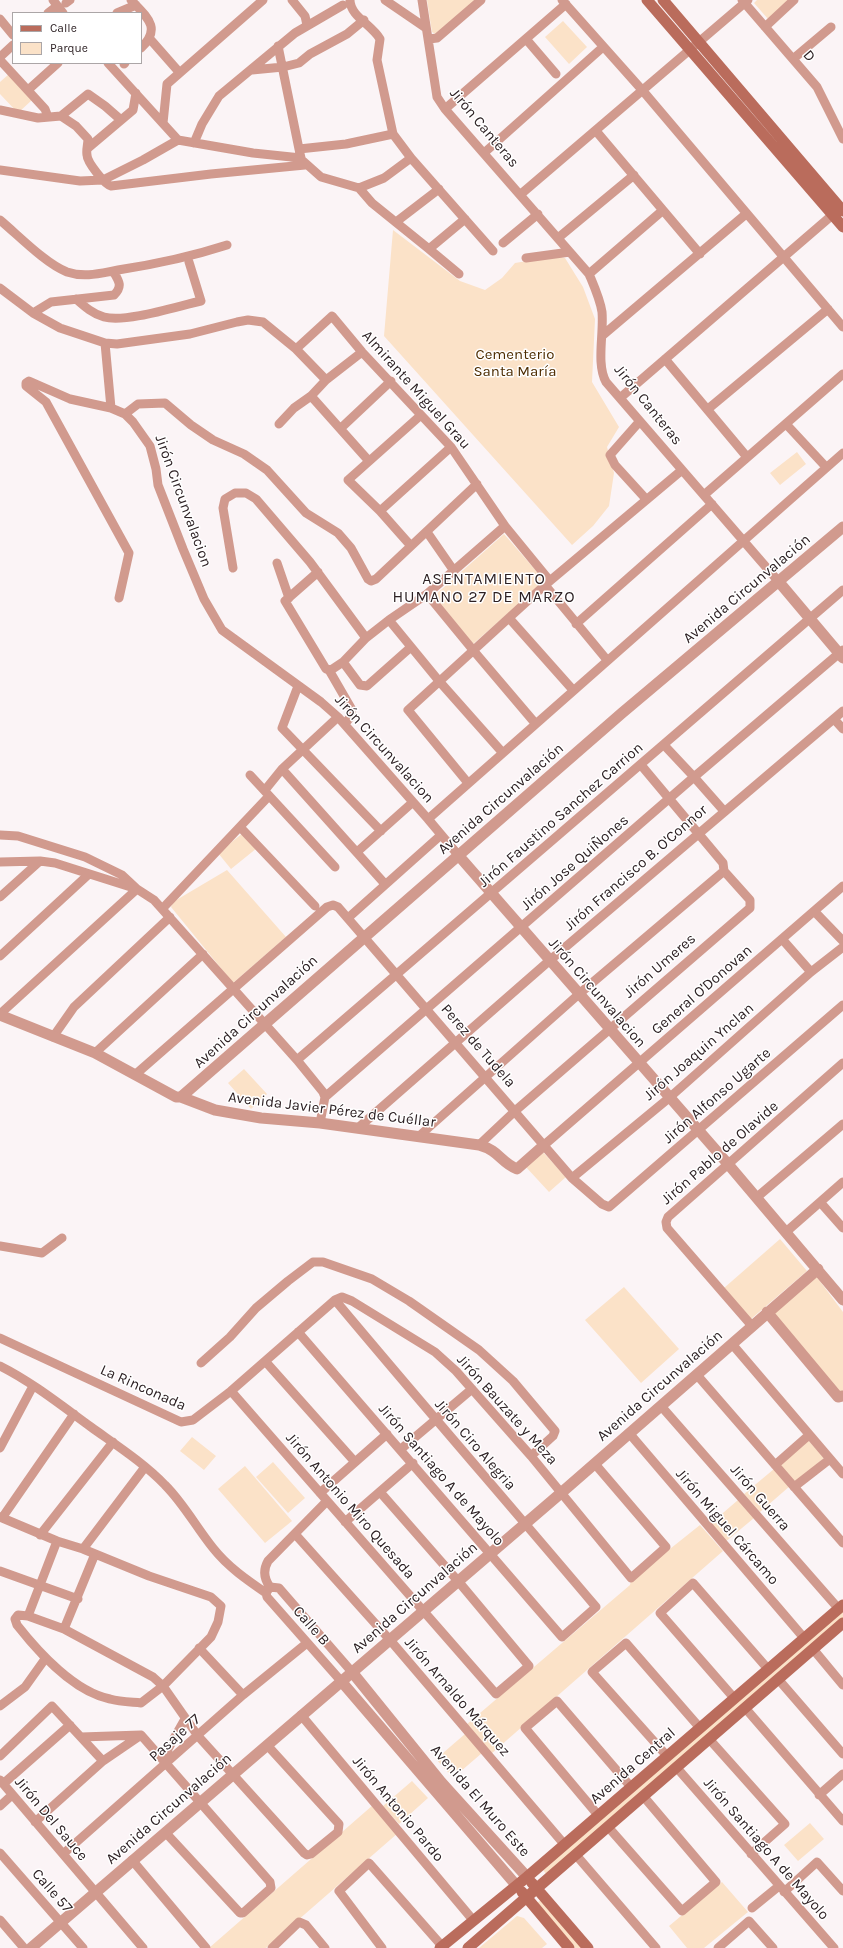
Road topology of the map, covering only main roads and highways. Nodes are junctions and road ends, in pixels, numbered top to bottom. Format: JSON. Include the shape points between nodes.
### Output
{"nodes":[{"id":1,"x":647,"y":0,"type":"edge"},
{"id":2,"x":663,"y":0,"type":"edge"},
{"id":3,"x":840,"y":210,"type":"edge"},
{"id":4,"x":843,"y":227,"type":"edge"},
{"id":5,"x":841,"y":1607,"type":"edge"},
{"id":6,"x":843,"y":1623,"type":"edge"},
{"id":7,"x":527,"y":1877,"type":"junction"},
{"id":8,"x":516,"y":1886,"type":"junction"},
{"id":9,"x":537,"y":1889,"type":"junction"},
{"id":10,"x":526,"y":1898,"type":"junction"},
{"id":11,"x":441,"y":1947,"type":"edge"},
{"id":12,"x":468,"y":1948,"type":"edge"},
{"id":13,"x":569,"y":1948,"type":"edge"},
{"id":14,"x":588,"y":1948,"type":"edge"}],
"edges":[{"from":1,"to":3,"type":"main road"},
{"from":2,"to":3,"type":"main road"},
{"from":3,"to":4,"type":"main road"},
{"from":5,"to":7,"type":"main road","name":"Avenida Central"},
{"from":6,"to":9,"type":"main road","name":"Avenida Central"},
{"from":7,"to":8,"type":"main road","name":"Avenida Central"},
{"from":7,"to":9,"type":"main road","name":"Avenida El Muro Este"},
{"from":8,"to":10,"type":"main road","name":"Avenida El Muro Este"},
{"from":8,"to":11,"type":"main road","name":"Avenida Central"},
{"from":9,"to":10,"type":"main road","name":"Avenida Central"},
{"from":9,"to":14,"type":"main road","name":"Avenida El Muro Este"},
{"from":10,"to":12,"type":"main road","name":"Avenida Central"},
{"from":10,"to":13,"type":"main road","name":"Avenida El Muro Este"}]}
